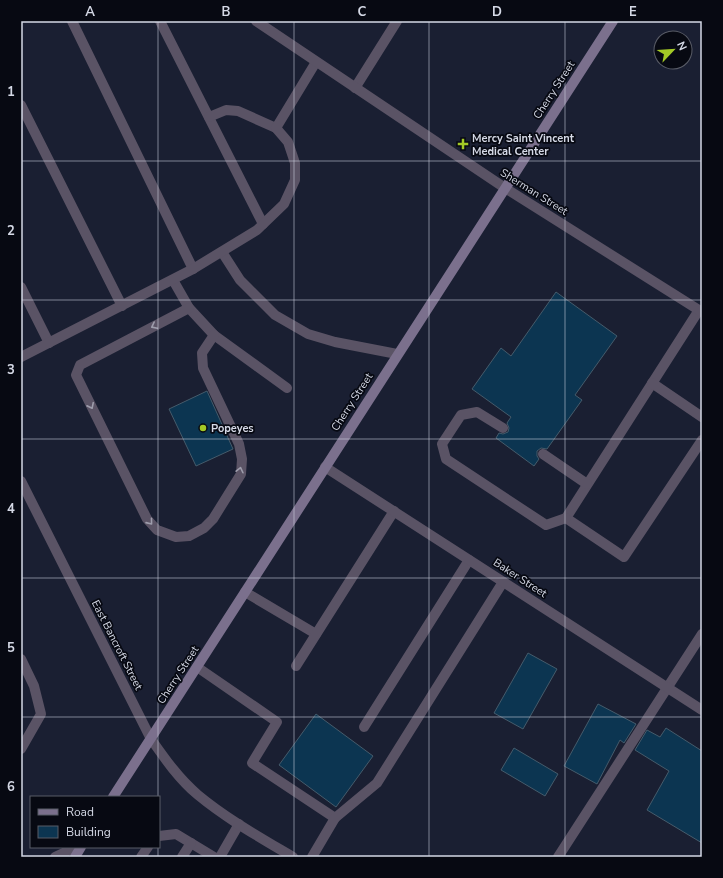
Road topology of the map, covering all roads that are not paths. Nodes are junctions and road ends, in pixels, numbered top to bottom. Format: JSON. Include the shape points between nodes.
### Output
{"nodes":[{"id":1,"x":72,"y":21,"type":"edge"},
{"id":2,"x":160,"y":21,"type":"edge"},
{"id":3,"x":256,"y":21,"type":"edge"},
{"id":4,"x":397,"y":21,"type":"edge"},
{"id":5,"x":613,"y":21,"type":"edge"},
{"id":6,"x":316,"y":62,"type":"junction"},
{"id":7,"x":355,"y":88,"type":"junction"},
{"id":8,"x":21,"y":105,"type":"edge"},
{"id":9,"x":209,"y":118,"type":"junction"},
{"id":10,"x":276,"y":128,"type":"junction"},
{"id":11,"x":505,"y":188,"type":"junction"},
{"id":12,"x":263,"y":224,"type":"junction"},
{"id":13,"x":222,"y":252,"type":"junction"},
{"id":14,"x":193,"y":269,"type":"junction"},
{"id":15,"x":173,"y":280,"type":"junction"},
{"id":16,"x":21,"y":287,"type":"edge"},
{"id":17,"x":122,"y":306,"type":"junction"},
{"id":18,"x":189,"y":308,"type":"junction"},
{"id":19,"x":700,"y":311,"type":"edge"},
{"id":20,"x":214,"y":335,"type":"junction"},
{"id":21,"x":49,"y":342,"type":"junction"},
{"id":22,"x":397,"y":354,"type":"junction"},
{"id":23,"x":21,"y":357,"type":"edge"},
{"id":24,"x":652,"y":383,"type":"junction"},
{"id":25,"x":287,"y":388,"type":"dead end"},
{"id":26,"x":702,"y":417,"type":"edge"},
{"id":27,"x":503,"y":428,"type":"dead end"},
{"id":28,"x":702,"y":440,"type":"edge"},
{"id":29,"x":543,"y":454,"type":"dead end"},
{"id":30,"x":325,"y":467,"type":"junction"},
{"id":31,"x":21,"y":481,"type":"edge"},
{"id":32,"x":588,"y":484,"type":"junction"},
{"id":33,"x":23,"y":492,"type":"edge"},
{"id":34,"x":394,"y":511,"type":"junction"},
{"id":35,"x":566,"y":518,"type":"junction"},
{"id":36,"x":469,"y":560,"type":"junction"},
{"id":37,"x":503,"y":582,"type":"junction"},
{"id":38,"x":245,"y":592,"type":"junction"},
{"id":39,"x":316,"y":634,"type":"junction"},
{"id":40,"x":702,"y":634,"type":"edge"},
{"id":41,"x":21,"y":659,"type":"edge"},
{"id":42,"x":296,"y":666,"type":"dead end"},
{"id":43,"x":197,"y":667,"type":"junction"},
{"id":44,"x":668,"y":687,"type":"junction"},
{"id":45,"x":702,"y":710,"type":"edge"},
{"id":46,"x":364,"y":726,"type":"dead end"},
{"id":47,"x":151,"y":739,"type":"junction"},
{"id":48,"x":21,"y":749,"type":"edge"},
{"id":49,"x":114,"y":796,"type":"edge"},
{"id":50,"x":335,"y":818,"type":"junction"},
{"id":51,"x":239,"y":824,"type":"junction"},
{"id":52,"x":160,"y":836,"type":"edge"},
{"id":53,"x":191,"y":843,"type":"junction"},
{"id":54,"x":147,"y":848,"type":"edge"},
{"id":55,"x":77,"y":853,"type":"edge"},
{"id":56,"x":55,"y":857,"type":"edge"},
{"id":57,"x":141,"y":857,"type":"edge"},
{"id":58,"x":182,"y":857,"type":"edge"},
{"id":59,"x":215,"y":857,"type":"edge"},
{"id":60,"x":293,"y":857,"type":"edge"},
{"id":61,"x":312,"y":857,"type":"edge"},
{"id":62,"x":558,"y":857,"type":"edge"}],
"edges":[{"from":1,"to":14,"type":"street"},
{"from":2,"to":9,"type":"street"},
{"from":3,"to":6,"type":"street","name":"Sherman Street"},
{"from":4,"to":7,"type":"street"},
{"from":5,"to":11,"type":"main road","name":"Cherry Street"},
{"from":6,"to":7,"type":"street","name":"Sherman Street"},
{"from":6,"to":10,"type":"street"},
{"from":7,"to":11,"type":"street","name":"Sherman Street"},
{"from":8,"to":17,"type":"street"},
{"from":9,"to":10,"type":"street","via":[[226,110],[238,111]]},
{"from":9,"to":12,"type":"street"},
{"from":10,"to":12,"type":"street","via":[[288,142],[295,163],[295,180],[284,204]]},
{"from":11,"to":19,"type":"street","name":"Sherman Street"},
{"from":11,"to":22,"type":"main road","name":"Cherry Street"},
{"from":12,"to":13,"type":"street"},
{"from":13,"to":14,"type":"street"},
{"from":13,"to":22,"type":"street","via":[[240,280],[275,315],[308,334]]},
{"from":14,"to":15,"type":"street"},
{"from":15,"to":17,"type":"street"},
{"from":15,"to":18,"type":"street"},
{"from":16,"to":21,"type":"street"},
{"from":17,"to":21,"type":"street"},
{"from":18,"to":20,"type":"street"},
{"from":18,"to":20,"type":"street","one_way":true,"via":[[80,365],[76,375],[147,520],[157,530],[176,537],[189,536],[204,528],[213,519],[241,474],[239,444],[203,368],[202,353]]},
{"from":19,"to":24,"type":"street"},
{"from":20,"to":25,"type":"street"},
{"from":21,"to":23,"type":"street"},
{"from":22,"to":30,"type":"main road","name":"Cherry Street"},
{"from":24,"to":26,"type":"street"},
{"from":24,"to":32,"type":"street"},
{"from":27,"to":35,"type":"street","via":[[477,412],[461,415],[442,444],[446,459],[546,525]]},
{"from":28,"to":35,"type":"street","via":[[624,557]]},
{"from":29,"to":32,"type":"street"},
{"from":30,"to":34,"type":"street","name":"Baker Street"},
{"from":30,"to":38,"type":"main road","name":"Cherry Street"},
{"from":31,"to":33,"type":"street","name":"East Bancroft Street"},
{"from":32,"to":35,"type":"street"},
{"from":33,"to":47,"type":"street","name":"East Bancroft Street"},
{"from":34,"to":36,"type":"street","name":"Baker Street"},
{"from":34,"to":39,"type":"street"},
{"from":36,"to":37,"type":"street","name":"Baker Street"},
{"from":36,"to":46,"type":"street"},
{"from":37,"to":44,"type":"street","name":"Baker Street"},
{"from":37,"to":50,"type":"street","via":[[377,783]]},
{"from":38,"to":39,"type":"street"},
{"from":38,"to":43,"type":"main road","name":"Cherry Street"},
{"from":39,"to":42,"type":"street"},
{"from":40,"to":44,"type":"street"},
{"from":41,"to":48,"type":"street","via":[[34,686],[41,714]]},
{"from":43,"to":47,"type":"main road","name":"Cherry Street"},
{"from":43,"to":50,"type":"street","via":[[277,722],[252,763]]},
{"from":44,"to":45,"type":"street","name":"Baker Street"},
{"from":44,"to":62,"type":"street"},
{"from":47,"to":49,"type":"main road","name":"Cherry Street"},
{"from":47,"to":51,"type":"street","name":"East Bancroft Street","via":[[173,770],[198,795]]},
{"from":50,"to":61,"type":"street"},
{"from":51,"to":59,"type":"street"},
{"from":51,"to":60,"type":"street","name":"East Bancroft Street"},
{"from":52,"to":53,"type":"street","via":[[176,834]]},
{"from":53,"to":58,"type":"street"},
{"from":53,"to":59,"type":"street"},
{"from":54,"to":57,"type":"street"},
{"from":55,"to":56,"type":"street"}]}
